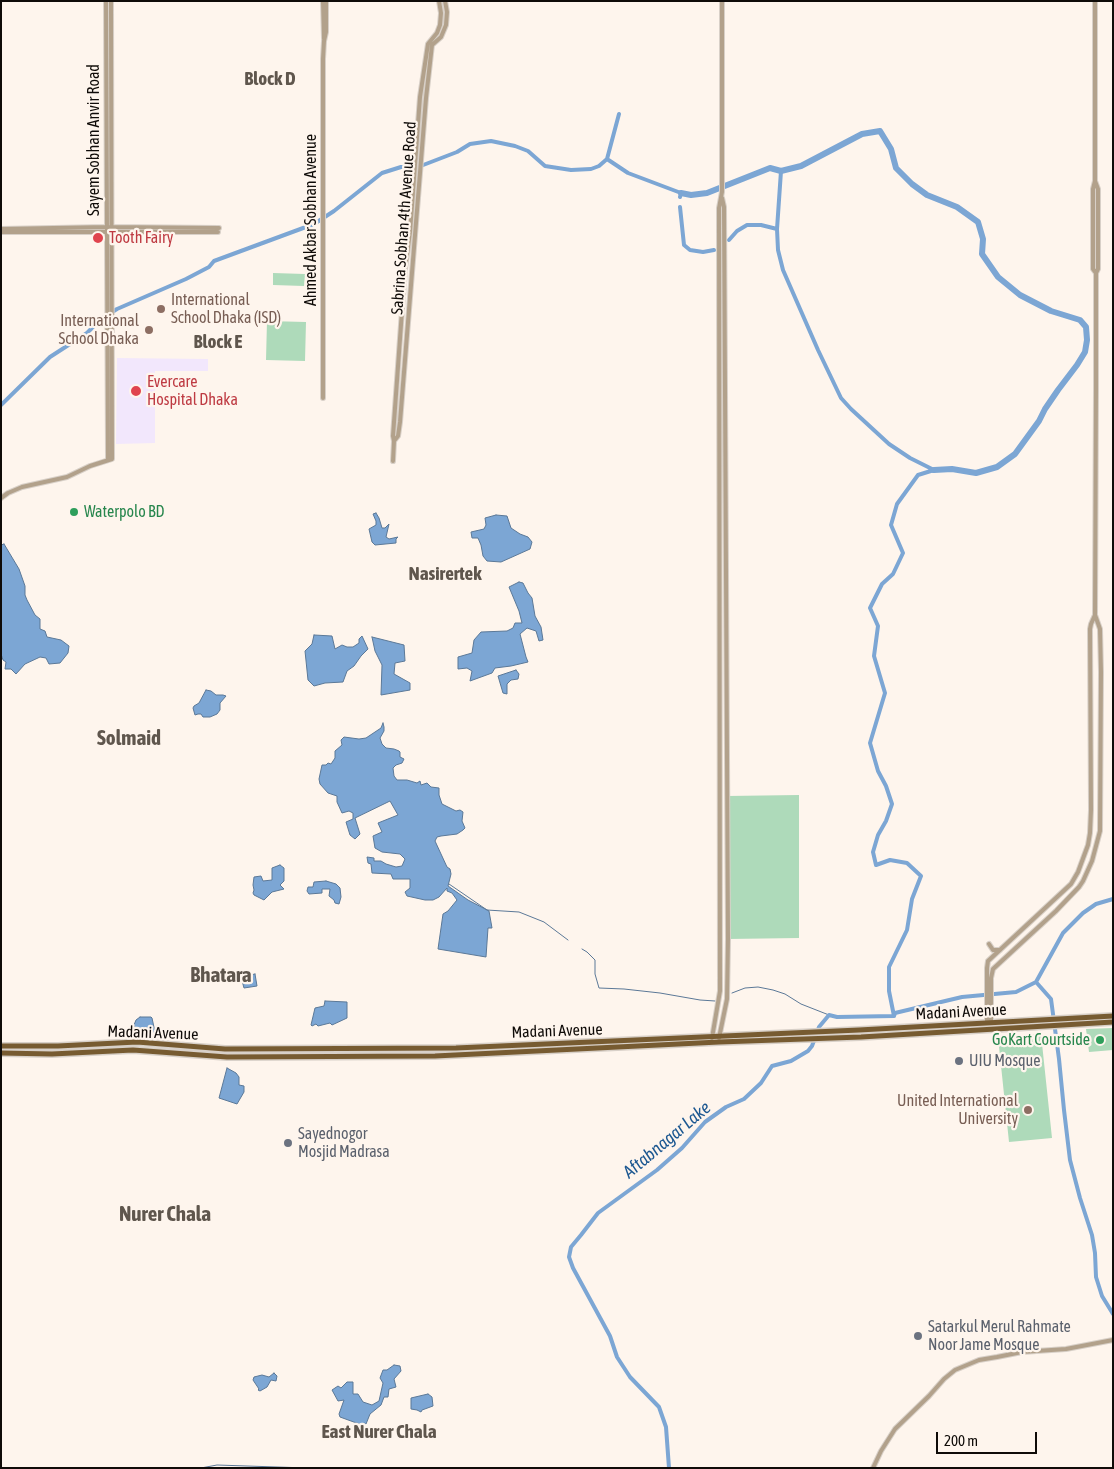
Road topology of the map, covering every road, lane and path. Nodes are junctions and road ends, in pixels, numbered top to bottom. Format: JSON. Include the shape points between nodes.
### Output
{"nodes":[{"id":1,"x":106,"y":1,"type":"edge"},
{"id":2,"x":111,"y":1,"type":"edge"},
{"id":3,"x":325,"y":1,"type":"edge"},
{"id":4,"x":439,"y":1,"type":"edge"},
{"id":5,"x":445,"y":1,"type":"edge"},
{"id":6,"x":722,"y":1,"type":"edge"},
{"id":7,"x":1095,"y":1,"type":"edge"},
{"id":8,"x":418,"y":160,"type":"junction"},
{"id":9,"x":417,"y":170,"type":"junction"},
{"id":10,"x":722,"y":198,"type":"junction"},
{"id":11,"x":110,"y":229,"type":"junction"},
{"id":12,"x":1,"y":230,"type":"edge"},
{"id":13,"x":219,"y":230,"type":"dead end"},
{"id":14,"x":109,"y":302,"type":"junction"},
{"id":15,"x":323,"y":398,"type":"dead end"},
{"id":16,"x":394,"y":440,"type":"junction"},
{"id":17,"x":110,"y":459,"type":"junction"},
{"id":18,"x":393,"y":461,"type":"dead end"},
{"id":19,"x":1,"y":498,"type":"edge"},
{"id":20,"x":1096,"y":615,"type":"junction"},
{"id":21,"x":1074,"y":881,"type":"junction"},
{"id":22,"x":1083,"y":881,"type":"junction"},
{"id":23,"x":728,"y":939,"type":"junction"},
{"id":24,"x":720,"y":942,"type":"junction"},
{"id":25,"x":989,"y":944,"type":"dead end"},
{"id":26,"x":1001,"y":949,"type":"junction"},
{"id":27,"x":989,"y":978,"type":"junction"},
{"id":28,"x":1113,"y":1016,"type":"edge"},
{"id":29,"x":1094,"y":1020,"type":"junction"},
{"id":30,"x":989,"y":1022,"type":"junction"},
{"id":31,"x":1113,"y":1022,"type":"edge"},
{"id":32,"x":816,"y":1032,"type":"junction"},
{"id":33,"x":718,"y":1039,"type":"junction"},
{"id":34,"x":817,"y":1039,"type":"junction"},
{"id":35,"x":712,"y":1040,"type":"junction"},
{"id":36,"x":623,"y":1044,"type":"junction"},
{"id":37,"x":1,"y":1046,"type":"edge"},
{"id":38,"x":274,"y":1048,"type":"junction"},
{"id":39,"x":442,"y":1048,"type":"junction"},
{"id":40,"x":1,"y":1053,"type":"edge"},
{"id":41,"x":443,"y":1056,"type":"junction"},
{"id":42,"x":272,"y":1057,"type":"junction"},
{"id":43,"x":1113,"y":1340,"type":"edge"},
{"id":44,"x":873,"y":1468,"type":"edge"}],
"edges":[{"from":1,"to":11,"type":"street","name":"Sayem Sobhan Anvir Road"},
{"from":2,"to":11,"type":"street","name":"Sayem Sobhan Anvir Road"},
{"from":3,"to":15,"type":"street","name":"Ahmed Akbar Sobhan Avenue"},
{"from":4,"to":8,"type":"street","name":"Sabrina Sobhan 4th Avenue Road","via":[[440,24],[428,44],[420,97]]},
{"from":5,"to":8,"type":"street","name":"Sabrina Sobhan 4th Avenue Road","via":[[446,24],[441,37],[432,45]]},
{"from":6,"to":10,"type":"street"},
{"from":7,"to":20,"type":"street","via":[[1095,181],[1098,188]]},
{"from":8,"to":9,"type":"street","name":"Sabrina Sobhan 4th Avenue Road"},
{"from":9,"to":16,"type":"street","name":"Sabrina Sobhan 4th Avenue Road","via":[[407,250]]},
{"from":9,"to":16,"type":"street","name":"Sabrina Sobhan 4th Avenue Road","via":[[400,422],[398,436]]},
{"from":10,"to":23,"type":"street"},
{"from":10,"to":24,"type":"street","via":[[719,208]]},
{"from":11,"to":12,"type":"street"},
{"from":11,"to":13,"type":"street"},
{"from":11,"to":14,"type":"street","name":"Sayem Sobhan Anvir Road"},
{"from":14,"to":17,"type":"street","name":"Sayem Sobhan Anvir Road","via":[[112,323]]},
{"from":14,"to":17,"type":"street","name":"Sayem Sobhan Anvir Road","via":[[106,325]]},
{"from":16,"to":18,"type":"street","name":"Sabrina Sobhan 4th Avenue Road"},
{"from":17,"to":19,"type":"street"},
{"from":20,"to":21,"type":"street","via":[[1090,629],[1090,833]]},
{"from":20,"to":22,"type":"street","via":[[1100,630],[1101,821],[1095,851]]},
{"from":21,"to":22,"type":"street"},
{"from":21,"to":26,"type":"street"},
{"from":22,"to":27,"type":"street","via":[[1056,911],[994,967]]},
{"from":23,"to":24,"type":"street"},
{"from":23,"to":33,"type":"street","via":[[727,1000]]},
{"from":24,"to":35,"type":"street","via":[[720,997]]},
{"from":25,"to":26,"type":"street","via":[[992,950]]},
{"from":26,"to":27,"type":"street","via":[[988,961]]},
{"from":27,"to":30,"type":"street"},
{"from":28,"to":29,"type":"main road","name":"Madani Avenue"},
{"from":29,"to":30,"type":"main road","name":"Madani Avenue"},
{"from":29,"to":31,"type":"main road","name":"Madani Avenue"},
{"from":29,"to":34,"type":"main road","name":"Madani Avenue"},
{"from":30,"to":32,"type":"main road","name":"Madani Avenue"},
{"from":32,"to":33,"type":"main road","name":"Madani Avenue"},
{"from":32,"to":34,"type":"main road"},
{"from":33,"to":34,"type":"main road","name":"Madani Avenue"},
{"from":33,"to":35,"type":"main road","name":"Madani Avenue"},
{"from":35,"to":36,"type":"main road","name":"Madani Avenue"},
{"from":36,"to":39,"type":"main road","name":"Madani Avenue"},
{"from":36,"to":41,"type":"main road","name":"Madani Avenue"},
{"from":37,"to":38,"type":"main road","name":"Madani Avenue","via":[[137,1042],[225,1049]]},
{"from":38,"to":39,"type":"main road","name":"Madani Avenue"},
{"from":38,"to":42,"type":"main road"},
{"from":39,"to":41,"type":"main road"},
{"from":40,"to":42,"type":"main road","name":"Madani Avenue","via":[[143,1050]]},
{"from":41,"to":42,"type":"main road","name":"Madani Avenue"},
{"from":43,"to":44,"type":"street","via":[[979,1360],[955,1370],[896,1429]]}]}
